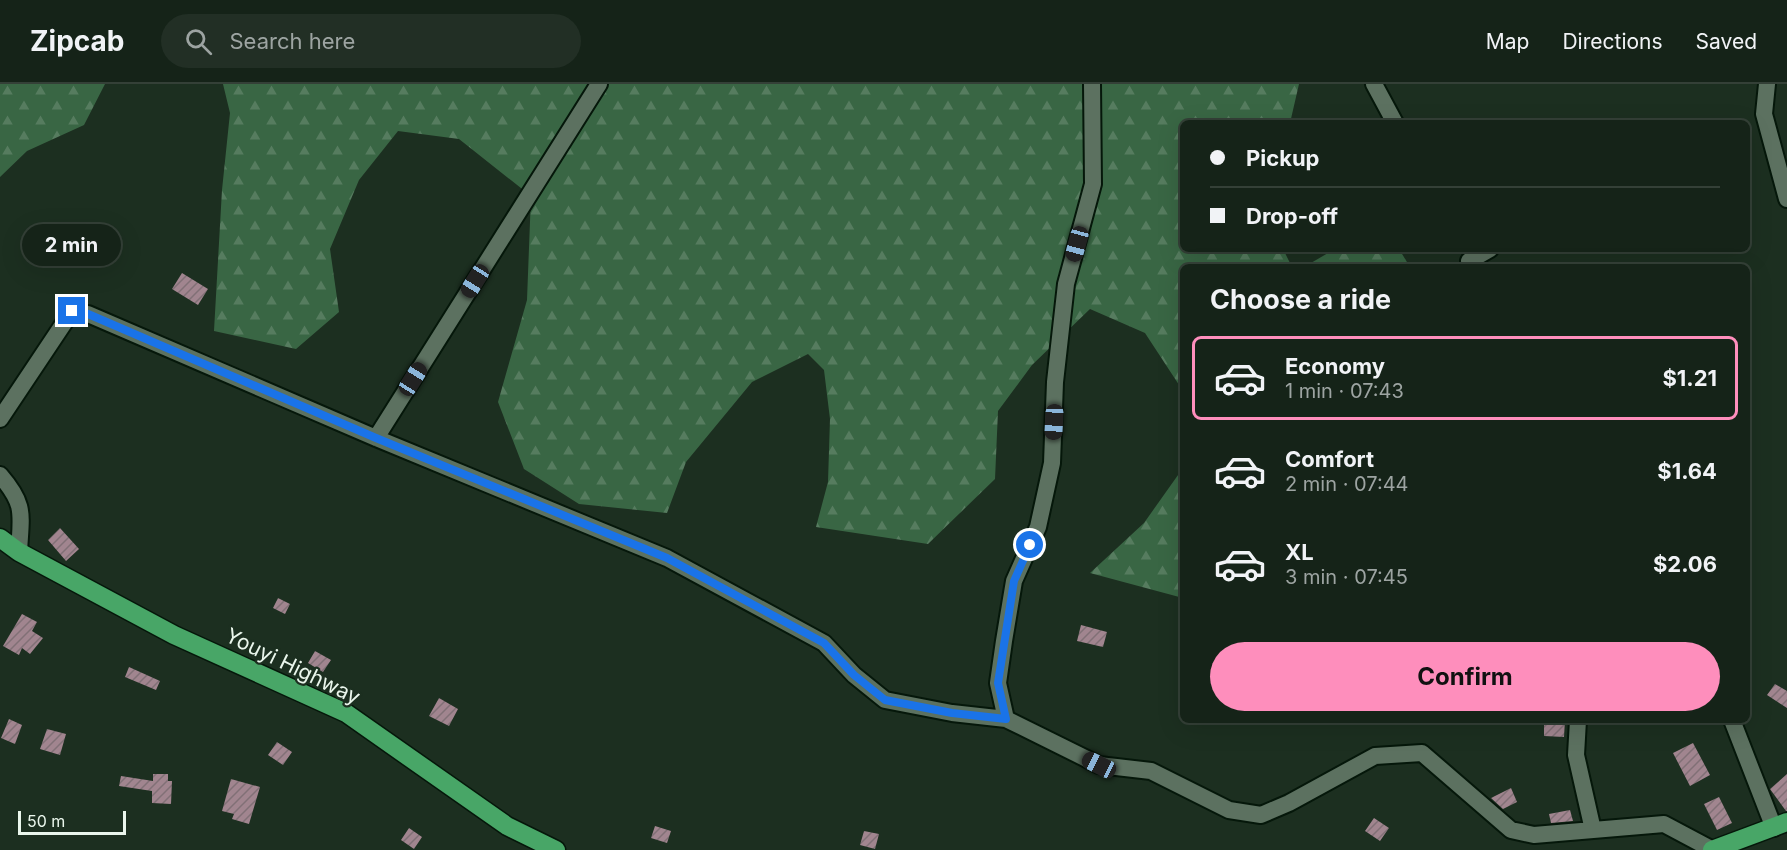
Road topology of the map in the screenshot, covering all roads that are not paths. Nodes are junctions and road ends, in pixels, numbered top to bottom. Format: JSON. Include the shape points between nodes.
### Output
{"nodes":[{"id":1,"x":599,"y":84,"type":"edge"},
{"id":2,"x":1092,"y":84,"type":"edge"},
{"id":3,"x":1374,"y":84,"type":"edge"},
{"id":4,"x":1767,"y":84,"type":"edge"},
{"id":5,"x":1393,"y":120,"type":"edge"},
{"id":6,"x":1787,"y":199,"type":"edge"},
{"id":7,"x":1483,"y":252,"type":"edge"},
{"id":8,"x":1468,"y":259,"type":"edge"},
{"id":9,"x":0,"y":419,"type":"edge"},
{"id":10,"x":376,"y":438,"type":"junction"},
{"id":11,"x":0,"y":475,"type":"edge"},
{"id":12,"x":0,"y":538,"type":"edge"},
{"id":13,"x":19,"y":552,"type":"junction"},
{"id":14,"x":1006,"y":719,"type":"junction"},
{"id":15,"x":1578,"y":723,"type":"edge"},
{"id":16,"x":1733,"y":723,"type":"edge"},
{"id":17,"x":1781,"y":825,"type":"edge"},
{"id":18,"x":1593,"y":830,"type":"junction"},
{"id":19,"x":556,"y":850,"type":"edge"},
{"id":20,"x":1713,"y":850,"type":"edge"}],
"edges":[{"from":1,"to":10,"type":"street"},
{"from":2,"to":14,"type":"street","via":[[1093,184],[1066,284],[1055,382],[1052,463],[1038,527],[1014,581],[998,683]]},
{"from":3,"to":5,"type":"street"},
{"from":4,"to":6,"type":"street","via":[[1764,114]]},
{"from":7,"to":8,"type":"street"},
{"from":9,"to":10,"type":"street","via":[[72,311],[88,314]]},
{"from":10,"to":14,"type":"street","via":[[667,558],[824,643],[885,700]]},
{"from":11,"to":13,"type":"street","via":[[22,507]]},
{"from":12,"to":13,"type":"main road","name":"Youyi Highway"},
{"from":13,"to":19,"type":"main road","name":"Youyi Highway","via":[[174,635],[346,713],[507,826]]},
{"from":14,"to":18,"type":"street","via":[[1099,765],[1150,771],[1229,810],[1261,815],[1376,756],[1422,753],[1511,830],[1534,835]]},
{"from":15,"to":18,"type":"street","via":[[1576,755]]},
{"from":16,"to":17,"type":"street"},
{"from":17,"to":20,"type":"main road"},
{"from":18,"to":20,"type":"street","via":[[1664,824]]}]}
